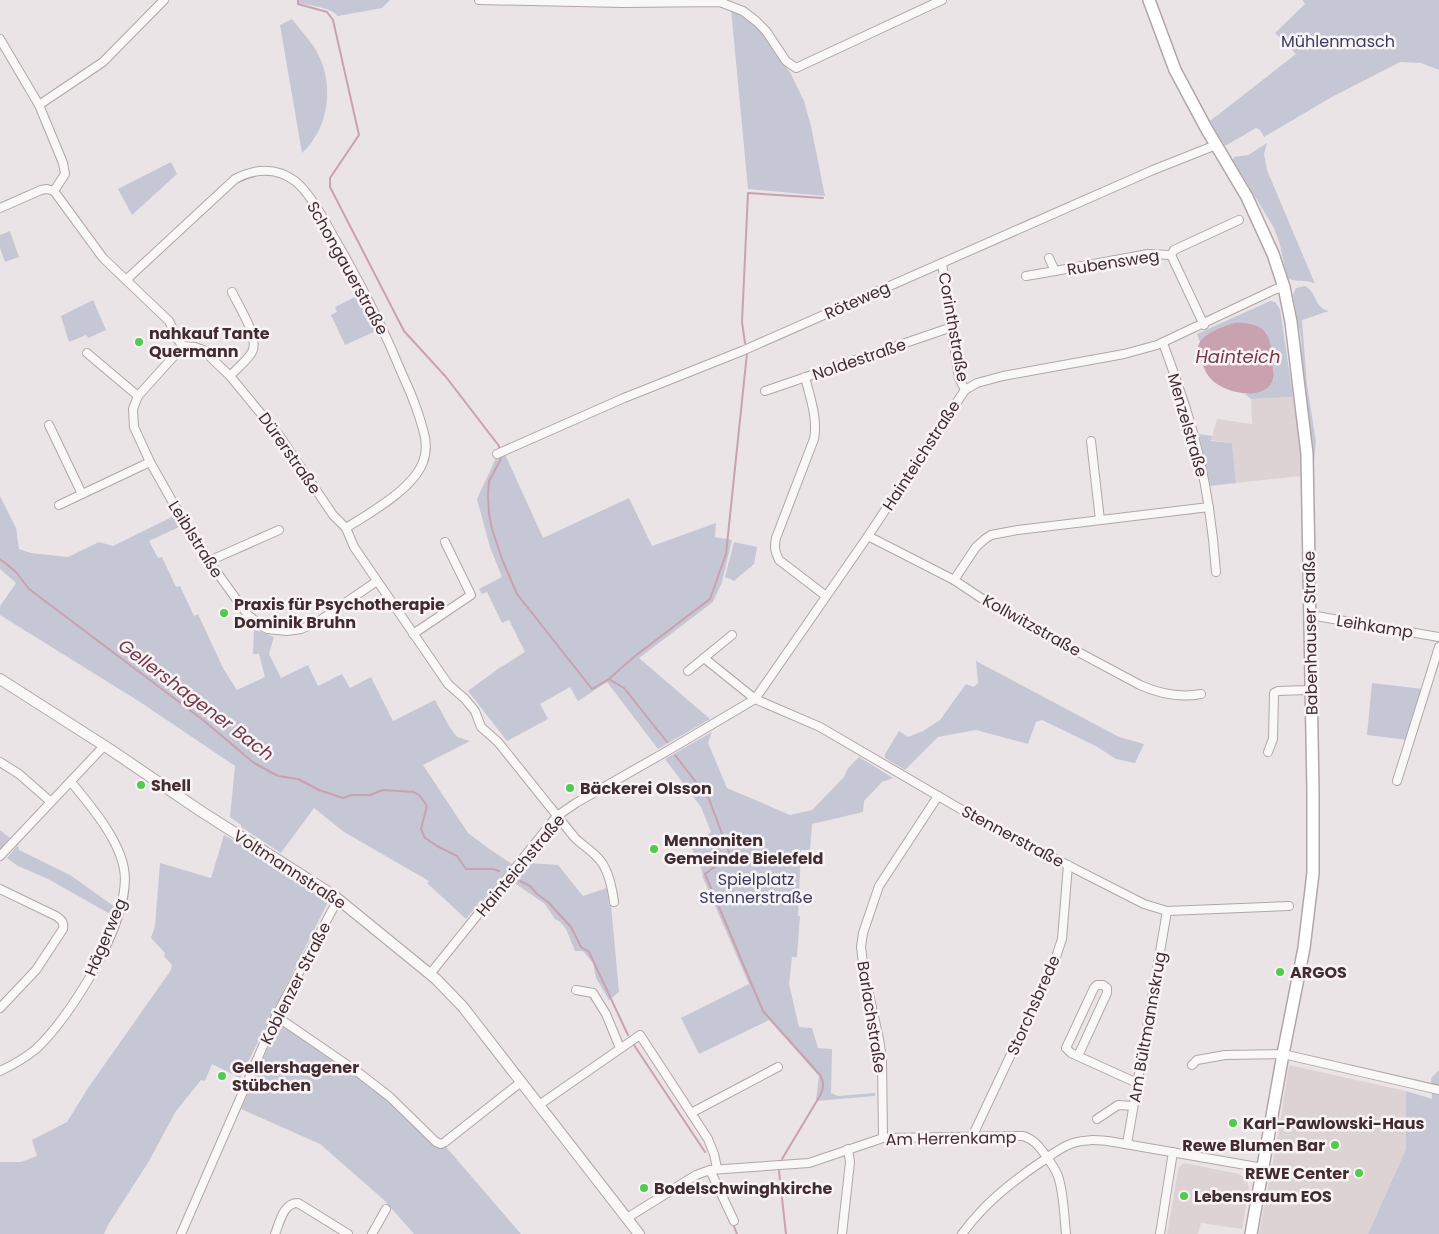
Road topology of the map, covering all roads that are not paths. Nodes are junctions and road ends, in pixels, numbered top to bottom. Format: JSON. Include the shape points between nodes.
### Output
{"nodes":[{"id":1,"x":164,"y":0,"type":"edge"},
{"id":2,"x":479,"y":0,"type":"edge"},
{"id":3,"x":942,"y":0,"type":"edge"},
{"id":4,"x":1149,"y":0,"type":"edge"},
{"id":5,"x":0,"y":38,"type":"edge"},
{"id":6,"x":38,"y":105,"type":"junction"},
{"id":7,"x":1216,"y":145,"type":"junction"},
{"id":8,"x":54,"y":191,"type":"junction"},
{"id":9,"x":0,"y":208,"type":"edge"},
{"id":10,"x":1239,"y":220,"type":"dead end"},
{"id":11,"x":1171,"y":255,"type":"junction"},
{"id":12,"x":1049,"y":258,"type":"dead end"},
{"id":13,"x":942,"y":263,"type":"junction"},
{"id":14,"x":1055,"y":271,"type":"junction"},
{"id":15,"x":1026,"y":276,"type":"dead end"},
{"id":16,"x":126,"y":280,"type":"junction"},
{"id":17,"x":1284,"y":287,"type":"junction"},
{"id":18,"x":232,"y":292,"type":"dead end"},
{"id":19,"x":1204,"y":325,"type":"junction"},
{"id":20,"x":952,"y":327,"type":"junction"},
{"id":21,"x":1164,"y":343,"type":"junction"},
{"id":22,"x":183,"y":346,"type":"junction"},
{"id":23,"x":88,"y":353,"type":"dead end"},
{"id":24,"x":230,"y":376,"type":"junction"},
{"id":25,"x":806,"y":378,"type":"junction"},
{"id":26,"x":965,"y":390,"type":"junction"},
{"id":27,"x":765,"y":391,"type":"dead end"},
{"id":28,"x":138,"y":396,"type":"junction"},
{"id":29,"x":49,"y":425,"type":"dead end"},
{"id":30,"x":1091,"y":441,"type":"dead end"},
{"id":31,"x":499,"y":453,"type":"dead end"},
{"id":32,"x":150,"y":462,"type":"junction"},
{"id":33,"x":82,"y":494,"type":"junction"},
{"id":34,"x":59,"y":506,"type":"dead end"},
{"id":35,"x":1209,"y":507,"type":"junction"},
{"id":36,"x":1100,"y":520,"type":"junction"},
{"id":37,"x":346,"y":528,"type":"junction"},
{"id":38,"x":280,"y":530,"type":"dead end"},
{"id":39,"x":868,"y":536,"type":"junction"},
{"id":40,"x":445,"y":542,"type":"dead end"},
{"id":41,"x":209,"y":561,"type":"junction"},
{"id":42,"x":1216,"y":572,"type":"dead end"},
{"id":43,"x":954,"y":580,"type":"junction"},
{"id":44,"x":377,"y":582,"type":"junction"},
{"id":45,"x":826,"y":596,"type":"junction"},
{"id":46,"x":1310,"y":615,"type":"junction"},
{"id":47,"x":413,"y":634,"type":"junction"},
{"id":48,"x":732,"y":635,"type":"dead end"},
{"id":49,"x":1439,"y":637,"type":"edge"},
{"id":50,"x":1439,"y":647,"type":"edge"},
{"id":51,"x":704,"y":658,"type":"junction"},
{"id":52,"x":688,"y":671,"type":"dead end"},
{"id":53,"x":0,"y":679,"type":"edge"},
{"id":54,"x":1311,"y":688,"type":"junction"},
{"id":55,"x":1201,"y":694,"type":"dead end"},
{"id":56,"x":755,"y":699,"type":"junction"},
{"id":57,"x":104,"y":746,"type":"junction"},
{"id":58,"x":1268,"y":752,"type":"dead end"},
{"id":59,"x":0,"y":762,"type":"edge"},
{"id":60,"x":1397,"y":781,"type":"dead end"},
{"id":61,"x":71,"y":782,"type":"junction"},
{"id":62,"x":938,"y":796,"type":"junction"},
{"id":63,"x":51,"y":802,"type":"junction"},
{"id":64,"x":558,"y":816,"type":"junction"},
{"id":65,"x":0,"y":856,"type":"edge"},
{"id":66,"x":1068,"y":865,"type":"junction"},
{"id":67,"x":0,"y":889,"type":"edge"},
{"id":68,"x":338,"y":899,"type":"junction"},
{"id":69,"x":614,"y":902,"type":"dead end"},
{"id":70,"x":1289,"y":906,"type":"dead end"},
{"id":71,"x":1168,"y":911,"type":"junction"},
{"id":72,"x":430,"y":974,"type":"junction"},
{"id":73,"x":576,"y":990,"type":"dead end"},
{"id":74,"x":0,"y":1008,"type":"edge"},
{"id":75,"x":276,"y":1016,"type":"junction"},
{"id":76,"x":620,"y":1048,"type":"junction"},
{"id":77,"x":1283,"y":1054,"type":"junction"},
{"id":78,"x":1078,"y":1056,"type":"junction"},
{"id":79,"x":1192,"y":1064,"type":"dead end"},
{"id":80,"x":778,"y":1068,"type":"dead end"},
{"id":81,"x":0,"y":1070,"type":"edge"},
{"id":82,"x":521,"y":1082,"type":"junction"},
{"id":83,"x":1137,"y":1083,"type":"junction"},
{"id":84,"x":1439,"y":1090,"type":"edge"},
{"id":85,"x":540,"y":1105,"type":"junction"},
{"id":86,"x":1133,"y":1106,"type":"junction"},
{"id":87,"x":691,"y":1113,"type":"junction"},
{"id":88,"x":1097,"y":1119,"type":"dead end"},
{"id":89,"x":972,"y":1137,"type":"junction"},
{"id":90,"x":883,"y":1138,"type":"junction"},
{"id":91,"x":1127,"y":1144,"type":"junction"},
{"id":92,"x":848,"y":1149,"type":"junction"},
{"id":93,"x":1173,"y":1152,"type":"junction"},
{"id":94,"x":1047,"y":1158,"type":"junction"},
{"id":95,"x":1263,"y":1168,"type":"junction"},
{"id":96,"x":714,"y":1169,"type":"junction"},
{"id":97,"x":386,"y":1209,"type":"dead end"},
{"id":98,"x":627,"y":1218,"type":"junction"},
{"id":99,"x":734,"y":1221,"type":"dead end"},
{"id":100,"x":181,"y":1234,"type":"edge"},
{"id":101,"x":275,"y":1234,"type":"edge"},
{"id":102,"x":348,"y":1234,"type":"edge"},
{"id":103,"x":372,"y":1234,"type":"edge"},
{"id":104,"x":638,"y":1234,"type":"edge"},
{"id":105,"x":842,"y":1234,"type":"edge"},
{"id":106,"x":962,"y":1234,"type":"edge"},
{"id":107,"x":1066,"y":1234,"type":"edge"},
{"id":108,"x":1160,"y":1234,"type":"edge"},
{"id":109,"x":1251,"y":1234,"type":"edge"}],
"edges":[{"from":1,"to":6,"type":"street","via":[[103,62]]},
{"from":2,"to":3,"type":"street","via":[[720,2],[756,20],[786,61],[796,68]]},
{"from":4,"to":7,"type":"main road","name":"Babenhauser Straße","via":[[1175,70]]},
{"from":5,"to":6,"type":"street"},
{"from":6,"to":8,"type":"street","via":[[65,170]]},
{"from":7,"to":13,"type":"street","name":"Röteweg"},
{"from":7,"to":17,"type":"main road","name":"Babenhauser Straße","via":[[1257,217]]},
{"from":8,"to":9,"type":"street","via":[[41,190]]},
{"from":8,"to":16,"type":"street","via":[[103,258]]},
{"from":10,"to":11,"type":"street","name":"Rubensweg","via":[[1174,250]]},
{"from":11,"to":14,"type":"street","name":"Rubensweg","via":[[1148,254]]},
{"from":11,"to":19,"type":"street","name":"Rubensweg"},
{"from":12,"to":14,"type":"street","name":"Rubensweg"},
{"from":13,"to":20,"type":"street","name":"Corinthstraße"},
{"from":13,"to":31,"type":"street","name":"Röteweg"},
{"from":14,"to":15,"type":"street","name":"Rubensweg"},
{"from":16,"to":22,"type":"street","via":[[169,321]]},
{"from":16,"to":37,"type":"street","name":"Schongauerstraße","via":[[235,179],[244,174],[274,170],[297,182],[325,222],[386,335],[426,440],[423,463],[411,480]]},
{"from":17,"to":19,"type":"street","name":"Hainteichstraße"},
{"from":17,"to":46,"type":"main road","name":"Babenhauser Straße","via":[[1294,338],[1307,454]]},
{"from":18,"to":24,"type":"street","via":[[254,342],[252,352]]},
{"from":19,"to":21,"type":"street","name":"Hainteichstraße"},
{"from":20,"to":25,"type":"street","name":"Noldestraße"},
{"from":20,"to":26,"type":"street","name":"Corinthstraße","via":[[959,378]]},
{"from":21,"to":26,"type":"street","name":"Hainteichstraße","via":[[1137,352],[1003,376]]},
{"from":21,"to":35,"type":"street","name":"Menzelstraße","via":[[1194,435]]},
{"from":22,"to":24,"type":"street","name":"Dürerstraße","via":[[203,350]]},
{"from":22,"to":28,"type":"street"},
{"from":23,"to":28,"type":"street"},
{"from":24,"to":37,"type":"street","name":"Dürerstraße","via":[[271,424],[333,515]]},
{"from":25,"to":27,"type":"street","name":"Noldestraße"},
{"from":25,"to":45,"type":"street","via":[[816,430],[774,545],[779,560]]},
{"from":26,"to":39,"type":"street","name":"Hainteichstraße"},
{"from":28,"to":32,"type":"street","name":"Leiblstraße","via":[[133,409],[134,427]]},
{"from":29,"to":33,"type":"street"},
{"from":30,"to":36,"type":"street"},
{"from":32,"to":33,"type":"street"},
{"from":32,"to":41,"type":"street","name":"Leiblstraße"},
{"from":33,"to":34,"type":"street"},
{"from":35,"to":36,"type":"street"},
{"from":35,"to":42,"type":"street","name":"Menzelstraße"},
{"from":36,"to":43,"type":"street","via":[[991,535],[976,546]]},
{"from":37,"to":44,"type":"street","name":"Dürerstraße","via":[[354,547]]},
{"from":38,"to":41,"type":"street"},
{"from":39,"to":43,"type":"street","name":"Kollwitzstraße"},
{"from":39,"to":45,"type":"street","name":"Hainteichstraße"},
{"from":40,"to":47,"type":"street","via":[[471,595]]},
{"from":41,"to":44,"type":"street","name":"Leiblstraße","via":[[247,614],[267,629],[295,630],[315,624]]},
{"from":43,"to":55,"type":"street","name":"Kollwitzstraße","via":[[996,608],[1140,685],[1162,694]]},
{"from":44,"to":47,"type":"street","name":"Dürerstraße"},
{"from":45,"to":56,"type":"street","name":"Hainteichstraße"},
{"from":46,"to":49,"type":"street","name":"Leihkamp"},
{"from":46,"to":54,"type":"main road","name":"Babenhauser Straße"},
{"from":47,"to":64,"type":"street","name":"Dürerstraße","via":[[448,684],[475,711],[482,727]]},
{"from":48,"to":51,"type":"street"},
{"from":50,"to":60,"type":"street"},
{"from":51,"to":52,"type":"street"},
{"from":51,"to":56,"type":"street"},
{"from":53,"to":57,"type":"street","name":"Voltmannstraße"},
{"from":54,"to":58,"type":"street","via":[[1274,693],[1273,739]]},
{"from":54,"to":77,"type":"main road","name":"Babenhauser Straße","via":[[1313,873],[1304,948]]},
{"from":56,"to":62,"type":"street","name":"Stennerstraße","via":[[820,726]]},
{"from":56,"to":64,"type":"street","name":"Hainteichstraße"},
{"from":57,"to":61,"type":"street"},
{"from":57,"to":68,"type":"street","name":"Voltmannstraße"},
{"from":59,"to":63,"type":"street"},
{"from":61,"to":63,"type":"street"},
{"from":61,"to":81,"type":"street","name":"Hägerweg","via":[[118,847],[124,869],[124,898],[92,972],[63,1016],[37,1048]]},
{"from":62,"to":66,"type":"street","name":"Stennerstraße"},
{"from":62,"to":90,"type":"street","name":"Barlachstraße","via":[[879,886],[863,933],[864,972],[882,1059]]},
{"from":63,"to":65,"type":"street"},
{"from":64,"to":69,"type":"street","name":"Dürerstraße","via":[[575,838],[598,857],[610,882]]},
{"from":64,"to":72,"type":"street","name":"Hainteichstraße"},
{"from":66,"to":71,"type":"street","name":"Stennerstraße","via":[[1144,904]]},
{"from":66,"to":89,"type":"street","name":"Storchsbrede","via":[[1062,939],[1054,963]]},
{"from":67,"to":74,"type":"street","via":[[56,916],[62,920],[64,929],[36,970]]},
{"from":68,"to":72,"type":"street","name":"Voltmannstraße"},
{"from":68,"to":75,"type":"street","name":"Koblenzer Straße"},
{"from":70,"to":71,"type":"street","name":"Stennerstraße"},
{"from":71,"to":83,"type":"street","name":"Am Bültmannskrug"},
{"from":72,"to":82,"type":"street","name":"Voltmannstraße","via":[[463,1007]]},
{"from":73,"to":76,"type":"street","via":[[593,993]]},
{"from":75,"to":82,"type":"street","via":[[390,1096],[441,1144]]},
{"from":75,"to":100,"type":"street","name":"Koblenzer Straße"},
{"from":76,"to":85,"type":"street"},
{"from":76,"to":87,"type":"street","via":[[640,1035]]},
{"from":77,"to":79,"type":"street","via":[[1225,1055],[1197,1060]]},
{"from":77,"to":84,"type":"street"},
{"from":77,"to":95,"type":"main road","name":"Babenhauser Straße"},
{"from":78,"to":78,"type":"street","via":[[1107,993],[1103,985],[1094,988],[1067,1044],[1068,1051]]},
{"from":78,"to":83,"type":"street"},
{"from":80,"to":87,"type":"street"},
{"from":82,"to":85,"type":"street","name":"Voltmannstraße"},
{"from":83,"to":86,"type":"street","name":"Am Bültmannskrug"},
{"from":85,"to":98,"type":"street","name":"Voltmannstraße"},
{"from":86,"to":88,"type":"street","via":[[1118,1104]]},
{"from":86,"to":91,"type":"street","name":"Am Bültmannskrug"},
{"from":87,"to":96,"type":"street","via":[[708,1139],[714,1154]]},
{"from":89,"to":90,"type":"street","name":"Am Herrenkamp"},
{"from":89,"to":94,"type":"street","name":"Am Herrenkamp","via":[[1029,1138]]},
{"from":90,"to":92,"type":"street","name":"Am Herrenkamp"},
{"from":91,"to":93,"type":"street"},
{"from":91,"to":94,"type":"street","via":[[1079,1141]]},
{"from":92,"to":96,"type":"street","name":"Am Herrenkamp","via":[[809,1163]]},
{"from":92,"to":105,"type":"street","via":[[850,1163]]},
{"from":93,"to":95,"type":"street"},
{"from":93,"to":108,"type":"street"},
{"from":94,"to":106,"type":"street","via":[[992,1199]]},
{"from":94,"to":107,"type":"street","name":"Am Herrenkamp","via":[[1058,1177]]},
{"from":95,"to":109,"type":"main road","name":"Babenhauser Straße"},
{"from":96,"to":98,"type":"street","name":"Am Herrenkamp","via":[[689,1180]]},
{"from":96,"to":99,"type":"street"},
{"from":97,"to":103,"type":"street"},
{"from":98,"to":104,"type":"street","name":"Voltmannstraße"},
{"from":101,"to":102,"type":"street","via":[[287,1206],[293,1203]]}]}
